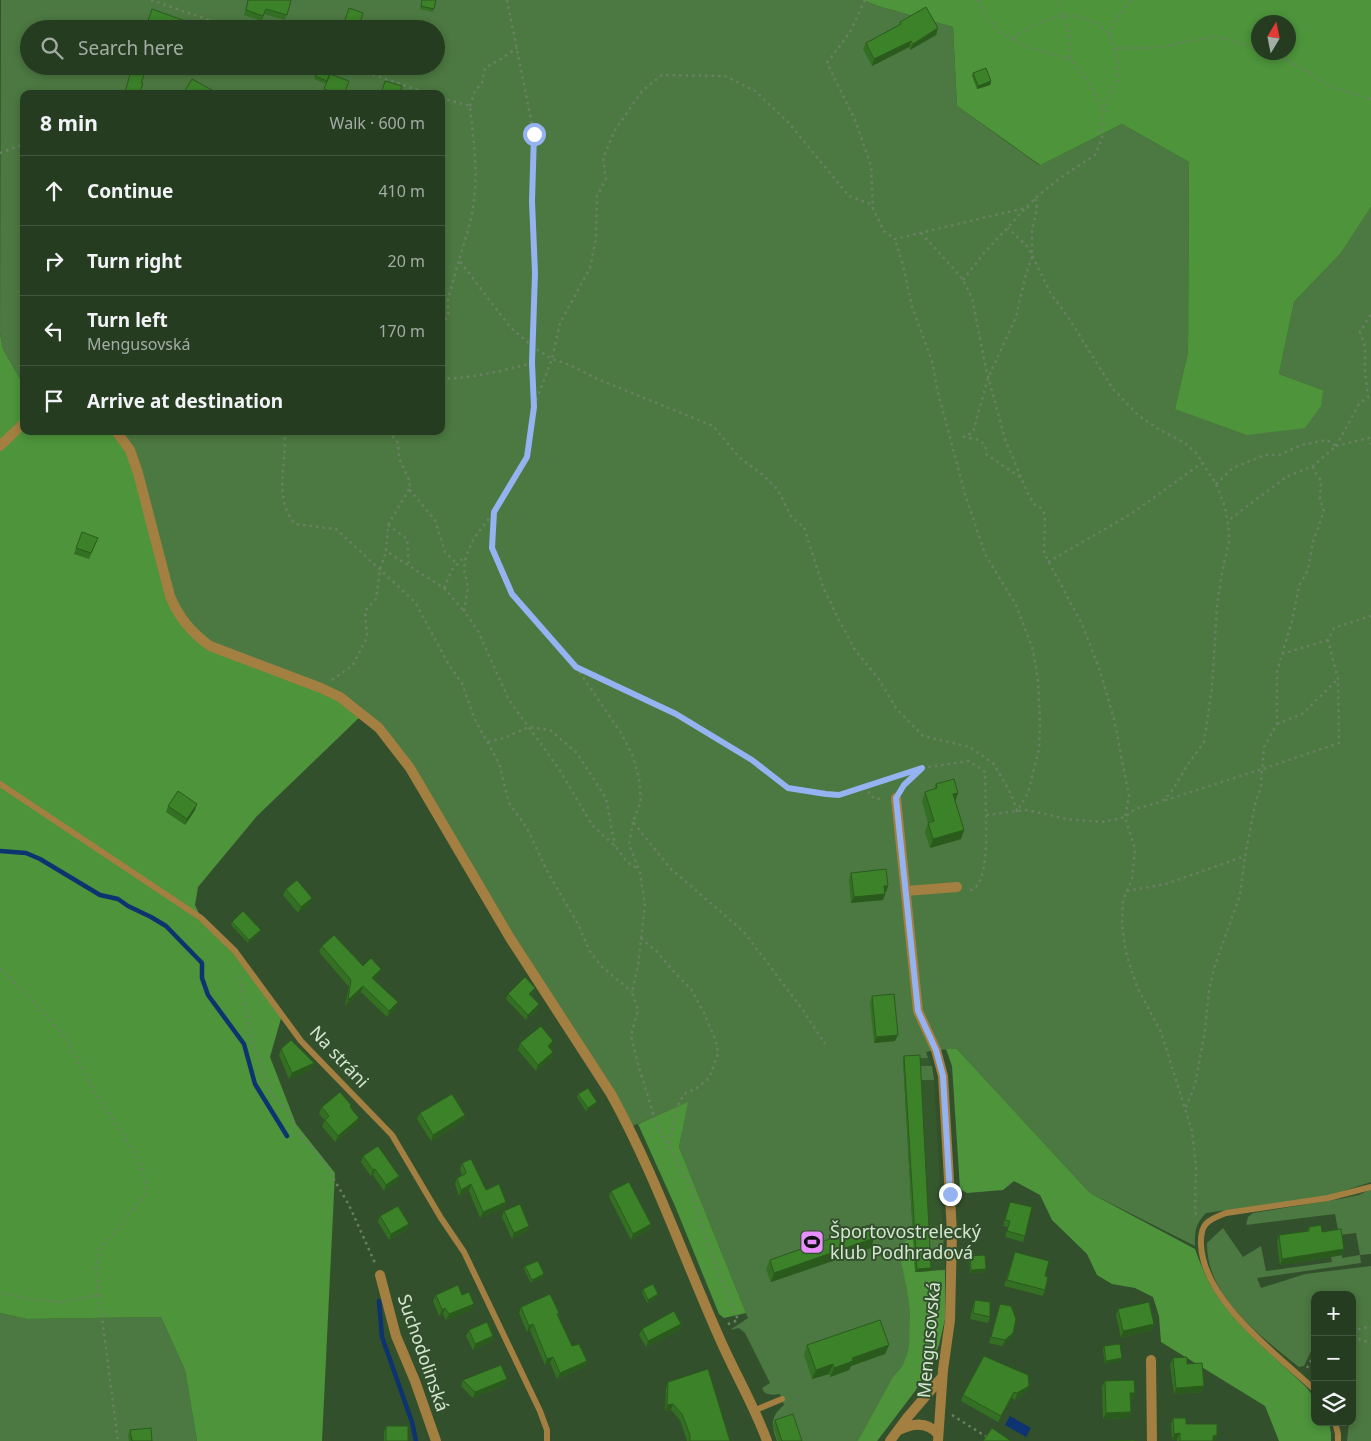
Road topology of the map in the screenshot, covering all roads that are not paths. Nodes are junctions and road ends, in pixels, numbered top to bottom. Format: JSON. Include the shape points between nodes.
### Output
{"nodes":[{"id":1,"x":20,"y":427,"type":"edge"},
{"id":2,"x":119,"y":435,"type":"edge"},
{"id":3,"x":0,"y":446,"type":"edge"},
{"id":4,"x":0,"y":784,"type":"edge"},
{"id":5,"x":892,"y":798,"type":"road end"},
{"id":6,"x":953,"y":887,"type":"road end"},
{"id":7,"x":906,"y":891,"type":"junction"},
{"id":8,"x":1371,"y":1187,"type":"edge"},
{"id":9,"x":380,"y":1275,"type":"road end"},
{"id":10,"x":1150,"y":1360,"type":"dead end"},
{"id":11,"x":942,"y":1377,"type":"junction"},
{"id":12,"x":1311,"y":1386,"type":"edge"},
{"id":13,"x":782,"y":1400,"type":"dead end"},
{"id":14,"x":753,"y":1411,"type":"junction"},
{"id":15,"x":1336,"y":1426,"type":"edge"},
{"id":16,"x":898,"y":1431,"type":"junction"},
{"id":17,"x":938,"y":1437,"type":"edge"},
{"id":18,"x":436,"y":1441,"type":"edge"},
{"id":19,"x":547,"y":1441,"type":"edge"},
{"id":20,"x":767,"y":1441,"type":"edge"},
{"id":21,"x":890,"y":1441,"type":"edge"},
{"id":22,"x":1152,"y":1441,"type":"edge"},
{"id":23,"x":1338,"y":1441,"type":"edge"}],
"edges":[{"from":1,"to":3,"type":"street"},
{"from":2,"to":14,"type":"street","via":[[130,450],[170,596],[185,624],[210,646],[340,697],[373,723],[410,768],[510,938],[625,1120]]},
{"from":4,"to":19,"type":"lane","name":"Na stráni","via":[[201,918],[235,951],[302,1041],[392,1136],[464,1252],[540,1411]]},
{"from":5,"to":7,"type":"street","name":"Mengusovská"},
{"from":6,"to":7,"type":"street"},
{"from":7,"to":11,"type":"street","name":"Mengusovská","via":[[918,1011],[936,1050],[943,1076],[952,1232],[950,1320]]},
{"from":8,"to":12,"type":"lane","via":[[1328,1198],[1226,1213],[1203,1226],[1201,1252],[1216,1290],[1234,1313]]},
{"from":9,"to":18,"type":"street","name":"Suchodolinská","via":[[396,1336]]},
{"from":10,"to":22,"type":"street"},
{"from":11,"to":16,"type":"street"},
{"from":11,"to":17,"type":"street","name":"Mengusovská"},
{"from":13,"to":14,"type":"lane"},
{"from":14,"to":20,"type":"street"},
{"from":15,"to":23,"type":"lane"},
{"from":16,"to":17,"type":"street","via":[[908,1425],[923,1424],[934,1429]]},
{"from":16,"to":21,"type":"street"}]}
